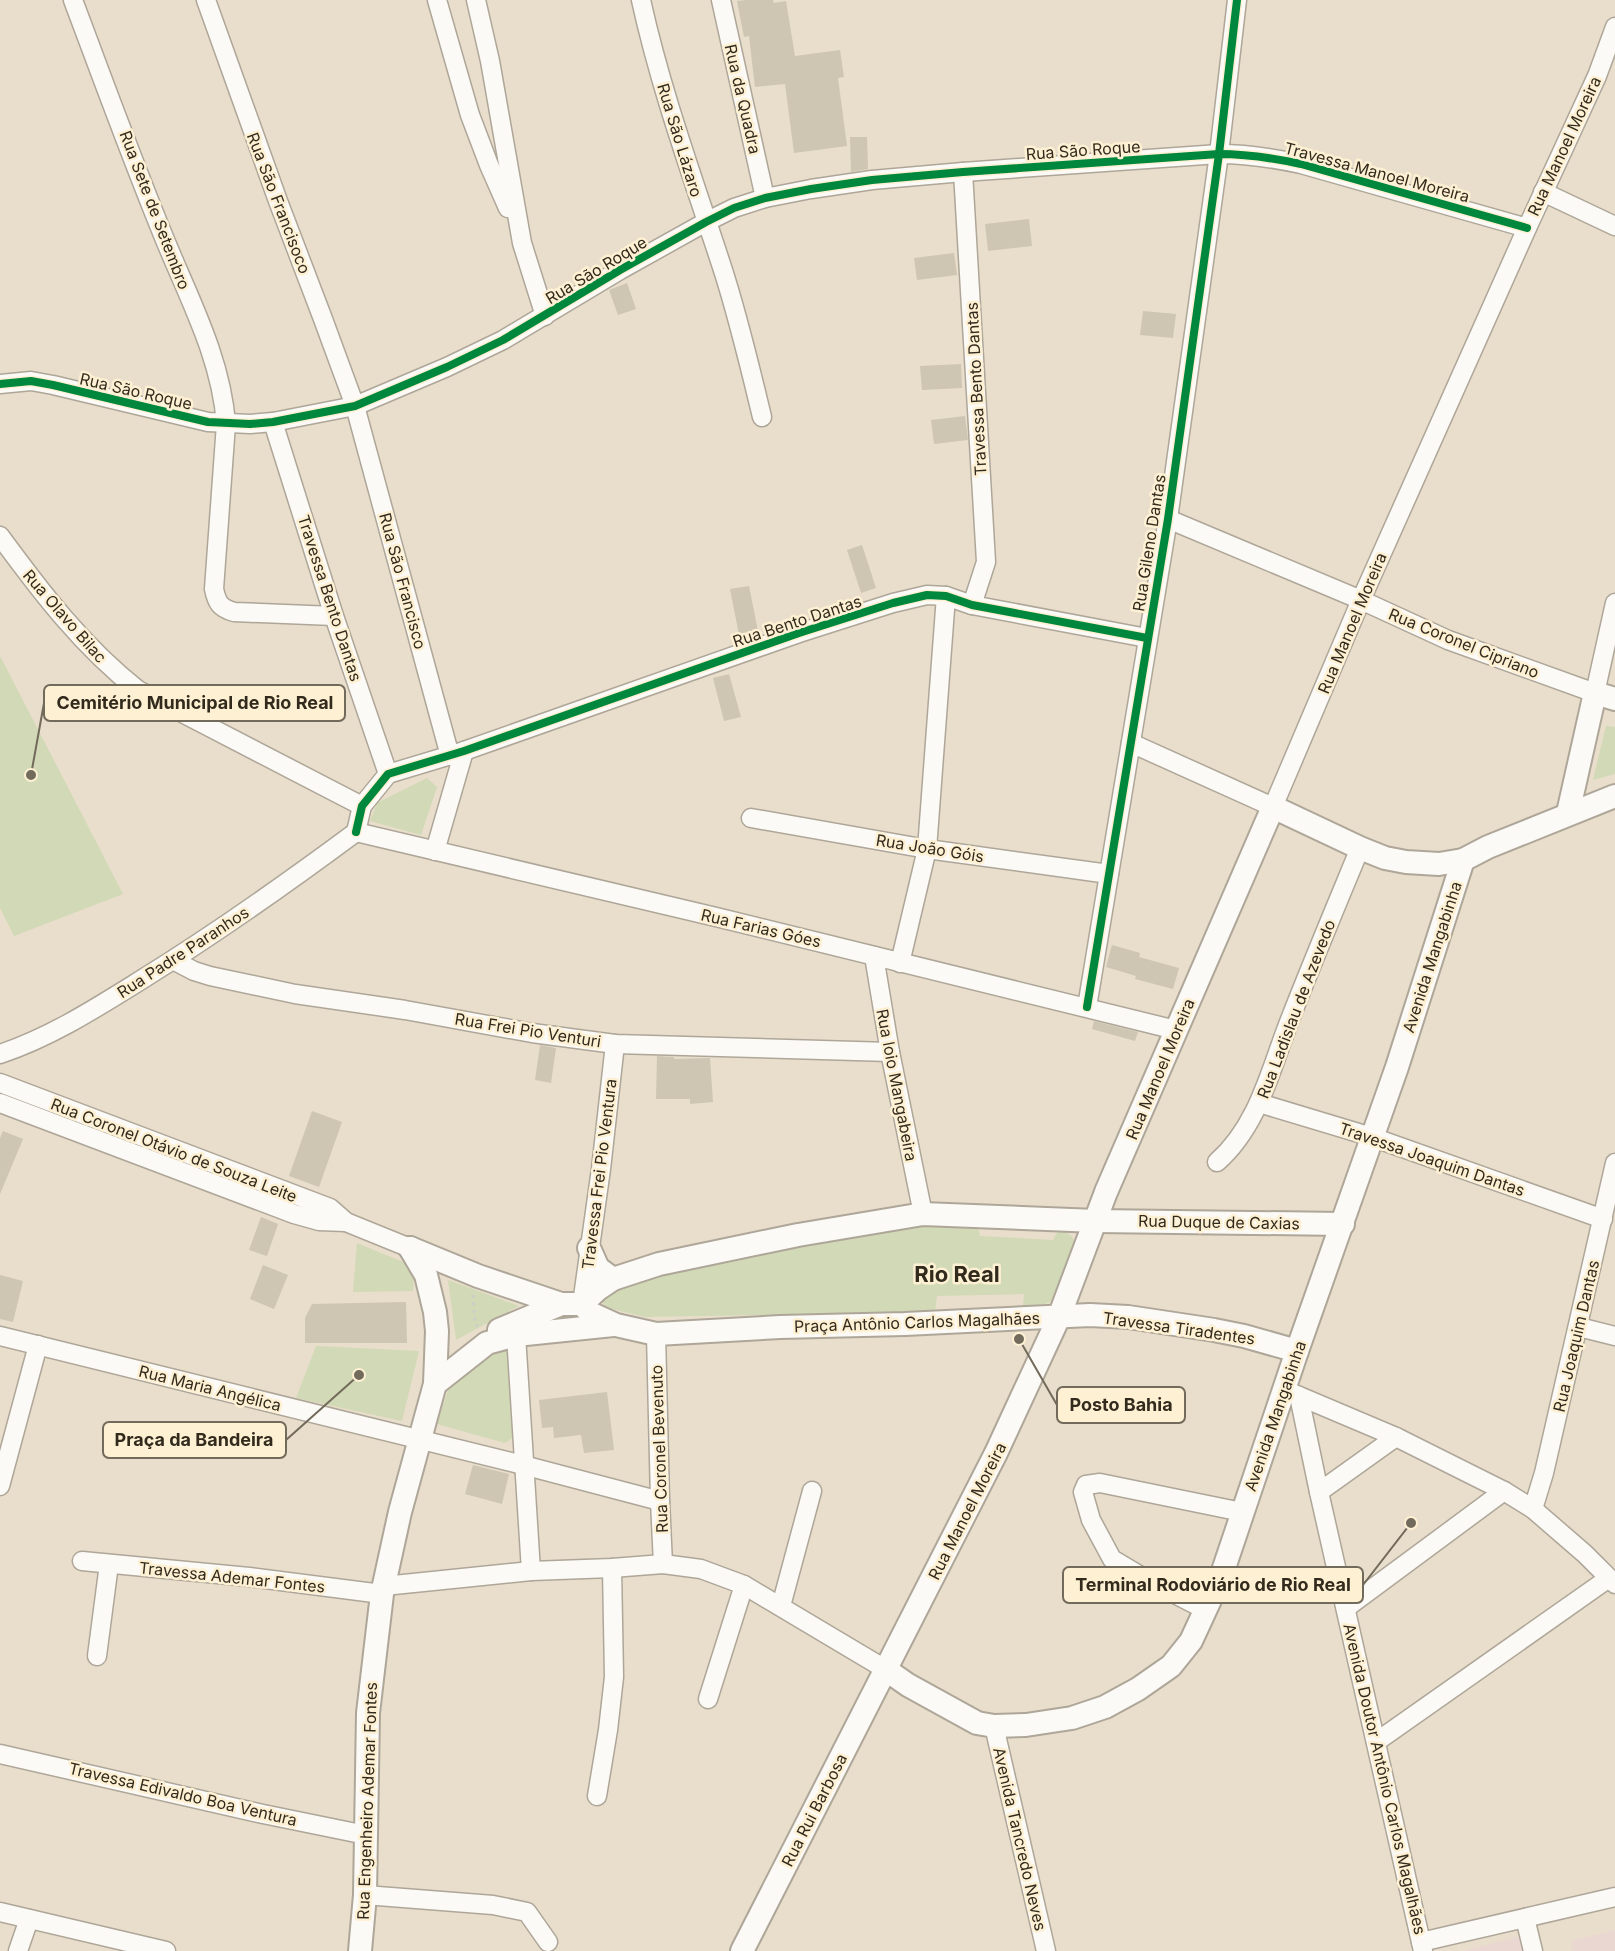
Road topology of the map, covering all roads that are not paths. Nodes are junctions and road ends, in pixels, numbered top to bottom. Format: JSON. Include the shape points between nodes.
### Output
{"nodes":[{"id":1,"x":73,"y":0,"type":"edge"},
{"id":2,"x":206,"y":0,"type":"edge"},
{"id":3,"x":437,"y":0,"type":"edge"},
{"id":4,"x":476,"y":0,"type":"edge"},
{"id":5,"x":640,"y":0,"type":"edge"},
{"id":6,"x":721,"y":0,"type":"edge"},
{"id":7,"x":1237,"y":0,"type":"edge"},
{"id":8,"x":1615,"y":27,"type":"edge"},
{"id":9,"x":1218,"y":154,"type":"junction"},
{"id":10,"x":963,"y":172,"type":"junction"},
{"id":11,"x":1543,"y":192,"type":"junction"},
{"id":12,"x":765,"y":198,"type":"junction"},
{"id":13,"x":706,"y":222,"type":"junction"},
{"id":14,"x":1615,"y":226,"type":"edge"},
{"id":15,"x":1527,"y":228,"type":"junction"},
{"id":16,"x":522,"y":243,"type":"junction"},
{"id":17,"x":545,"y":316,"type":"junction"},
{"id":18,"x":0,"y":384,"type":"edge"},
{"id":19,"x":354,"y":406,"type":"junction"},
{"id":20,"x":762,"y":417,"type":"dead end"},
{"id":21,"x":273,"y":422,"type":"junction"},
{"id":22,"x":226,"y":424,"type":"junction"},
{"id":23,"x":1168,"y":519,"type":"junction"},
{"id":24,"x":0,"y":536,"type":"edge"},
{"id":25,"x":946,"y":596,"type":"junction"},
{"id":26,"x":1361,"y":600,"type":"junction"},
{"id":27,"x":1615,"y":603,"type":"edge"},
{"id":28,"x":972,"y":605,"type":"junction"},
{"id":29,"x":334,"y":616,"type":"junction"},
{"id":30,"x":1147,"y":638,"type":"junction"},
{"id":31,"x":1605,"y":696,"type":"edge"},
{"id":32,"x":1131,"y":743,"type":"junction"},
{"id":33,"x":457,"y":753,"type":"junction"},
{"id":34,"x":388,"y":774,"type":"junction"},
{"id":35,"x":1615,"y":796,"type":"edge"},
{"id":36,"x":362,"y":806,"type":"junction"},
{"id":37,"x":1274,"y":807,"type":"junction"},
{"id":38,"x":1568,"y":813,"type":"junction"},
{"id":39,"x":751,"y":818,"type":"dead end"},
{"id":40,"x":356,"y":832,"type":"junction"},
{"id":41,"x":1360,"y":848,"type":"junction"},
{"id":42,"x":927,"y":849,"type":"junction"},
{"id":43,"x":435,"y":851,"type":"junction"},
{"id":44,"x":1463,"y":860,"type":"junction"},
{"id":45,"x":1109,"y":874,"type":"junction"},
{"id":46,"x":874,"y":956,"type":"junction"},
{"id":47,"x":173,"y":960,"type":"junction"},
{"id":48,"x":900,"y":963,"type":"junction"},
{"id":49,"x":1086,"y":1007,"type":"junction"},
{"id":50,"x":1176,"y":1030,"type":"junction"},
{"id":51,"x":615,"y":1044,"type":"junction"},
{"id":52,"x":890,"y":1052,"type":"junction"},
{"id":53,"x":0,"y":1054,"type":"edge"},
{"id":54,"x":6,"y":1085,"type":"edge"},
{"id":55,"x":1260,"y":1103,"type":"junction"},
{"id":56,"x":1,"y":1107,"type":"edge"},
{"id":57,"x":1372,"y":1137,"type":"junction"},
{"id":58,"x":1216,"y":1162,"type":"dead end"},
{"id":59,"x":1615,"y":1163,"type":"edge"},
{"id":60,"x":923,"y":1214,"type":"junction"},
{"id":61,"x":1603,"y":1219,"type":"junction"},
{"id":62,"x":1096,"y":1221,"type":"junction"},
{"id":63,"x":346,"y":1222,"type":"junction"},
{"id":64,"x":1343,"y":1224,"type":"junction"},
{"id":65,"x":410,"y":1248,"type":"junction"},
{"id":66,"x":589,"y":1248,"type":"junction"},
{"id":67,"x":613,"y":1279,"type":"junction"},
{"id":68,"x":571,"y":1304,"type":"junction"},
{"id":69,"x":1059,"y":1317,"type":"junction"},
{"id":70,"x":616,"y":1325,"type":"junction"},
{"id":71,"x":1579,"y":1327,"type":"junction"},
{"id":72,"x":656,"y":1334,"type":"junction"},
{"id":73,"x":0,"y":1335,"type":"edge"},
{"id":74,"x":516,"y":1335,"type":"junction"},
{"id":75,"x":1615,"y":1336,"type":"edge"},
{"id":76,"x":487,"y":1343,"type":"junction"},
{"id":77,"x":38,"y":1345,"type":"junction"},
{"id":78,"x":1297,"y":1351,"type":"junction"},
{"id":79,"x":435,"y":1384,"type":"junction"},
{"id":80,"x":1291,"y":1393,"type":"junction"},
{"id":81,"x":1396,"y":1437,"type":"junction"},
{"id":82,"x":420,"y":1440,"type":"junction"},
{"id":83,"x":3,"y":1464,"type":"edge"},
{"id":84,"x":523,"y":1464,"type":"junction"},
{"id":85,"x":0,"y":1486,"type":"edge"},
{"id":86,"x":812,"y":1491,"type":"dead end"},
{"id":87,"x":1504,"y":1491,"type":"junction"},
{"id":88,"x":1319,"y":1492,"type":"junction"},
{"id":89,"x":660,"y":1501,"type":"junction"},
{"id":90,"x":1533,"y":1509,"type":"junction"},
{"id":91,"x":1242,"y":1512,"type":"junction"},
{"id":92,"x":82,"y":1562,"type":"dead end"},
{"id":93,"x":109,"y":1564,"type":"junction"},
{"id":94,"x":663,"y":1564,"type":"junction"},
{"id":95,"x":612,"y":1568,"type":"junction"},
{"id":96,"x":531,"y":1570,"type":"junction"},
{"id":97,"x":1612,"y":1581,"type":"edge"},
{"id":98,"x":744,"y":1585,"type":"junction"},
{"id":99,"x":383,"y":1590,"type":"junction"},
{"id":100,"x":781,"y":1606,"type":"junction"},
{"id":101,"x":1347,"y":1608,"type":"junction"},
{"id":102,"x":1206,"y":1610,"type":"junction"},
{"id":103,"x":97,"y":1656,"type":"dead end"},
{"id":104,"x":885,"y":1669,"type":"junction"},
{"id":105,"x":708,"y":1699,"type":"dead end"},
{"id":106,"x":994,"y":1726,"type":"junction"},
{"id":107,"x":1376,"y":1742,"type":"junction"},
{"id":108,"x":0,"y":1754,"type":"edge"},
{"id":109,"x":597,"y":1796,"type":"dead end"},
{"id":110,"x":366,"y":1834,"type":"junction"},
{"id":111,"x":365,"y":1895,"type":"junction"},
{"id":112,"x":1615,"y":1898,"type":"edge"},
{"id":113,"x":0,"y":1912,"type":"edge"},
{"id":114,"x":1525,"y":1918,"type":"junction"},
{"id":115,"x":29,"y":1919,"type":"junction"},
{"id":116,"x":548,"y":1942,"type":"dead end"},
{"id":117,"x":118,"y":1946,"type":"edge"},
{"id":118,"x":1422,"y":1947,"type":"edge"},
{"id":119,"x":18,"y":1951,"type":"edge"},
{"id":120,"x":166,"y":1951,"type":"edge"},
{"id":121,"x":360,"y":1951,"type":"edge"},
{"id":122,"x":742,"y":1951,"type":"edge"},
{"id":123,"x":1046,"y":1951,"type":"edge"},
{"id":124,"x":1533,"y":1951,"type":"edge"}],
"edges":[{"from":1,"to":22,"type":"street","name":"Rua Sete de Setembro","via":[[160,229],[209,345],[225,403]]},
{"from":2,"to":19,"type":"street","name":"Rua São Francisoco"},
{"from":3,"to":16,"type":"street","via":[[470,115]]},
{"from":4,"to":16,"type":"street"},
{"from":5,"to":13,"type":"street","name":"Rua São Lázaro"},
{"from":6,"to":12,"type":"street","name":"Rua da Quadra"},
{"from":7,"to":9,"type":"street","name":"Rua Gileno Dantas"},
{"from":8,"to":11,"type":"street","name":"Rua Manoel Moreira","via":[[1597,76]]},
{"from":9,"to":10,"type":"street","name":"Rua São Roque"},
{"from":9,"to":15,"type":"street","name":"Travessa Manoel Moreira","via":[[1267,156],[1301,164]]},
{"from":9,"to":23,"type":"street","name":"Rua Gileno Dantas"},
{"from":10,"to":12,"type":"street","name":"Rua São Roque","via":[[873,180]]},
{"from":10,"to":28,"type":"street","name":"Travessa Bento Dantas","via":[[986,562]]},
{"from":11,"to":14,"type":"street"},
{"from":11,"to":15,"type":"street","name":"Rua Manoel Moreira"},
{"from":12,"to":13,"type":"street","name":"Rua São Roque"},
{"from":13,"to":17,"type":"street","name":"Rua São Roque"},
{"from":13,"to":20,"type":"street","name":"Rua São Lázaro","via":[[723,268]]},
{"from":15,"to":26,"type":"street","name":"Rua Manoel Moreira"},
{"from":16,"to":17,"type":"street"},
{"from":17,"to":19,"type":"street","name":"Rua São Roque","via":[[447,367]]},
{"from":18,"to":22,"type":"street","name":"Rua São Roque","via":[[31,381]]},
{"from":19,"to":21,"type":"street","name":"Rua São Roque"},
{"from":19,"to":33,"type":"street","name":"Rua São Francisco"},
{"from":21,"to":22,"type":"street","name":"Rua São Roque"},
{"from":21,"to":29,"type":"street","name":"Travessa Bento Dantas"},
{"from":22,"to":29,"type":"street","name":"Rua Sete de Setembro","via":[[216,602],[234,612]]},
{"from":23,"to":26,"type":"street","name":"Rua Coronel Cipriano"},
{"from":23,"to":30,"type":"street","name":"Rua Gileno Dantas"},
{"from":24,"to":36,"type":"street","name":"Rua Olavo Bilac","via":[[84,643],[111,670],[138,690]]},
{"from":25,"to":28,"type":"street","name":"Rua Bento Dantas"},
{"from":25,"to":33,"type":"street","name":"Rua Bento Dantas","via":[[893,603],[799,633]]},
{"from":25,"to":42,"type":"street"},
{"from":26,"to":31,"type":"street","name":"Rua Coronel Cipriano","via":[[1448,640]]},
{"from":26,"to":37,"type":"street","name":"Rua Manoel Moreira"},
{"from":27,"to":31,"type":"street"},
{"from":28,"to":30,"type":"street","name":"Rua Bento Dantas"},
{"from":29,"to":34,"type":"street","name":"Travessa Bento Dantas"},
{"from":30,"to":32,"type":"street","name":"Rua Gileno Dantas"},
{"from":31,"to":38,"type":"main road"},
{"from":32,"to":37,"type":"street"},
{"from":32,"to":45,"type":"street","name":"Rua Gileno Dantas"},
{"from":33,"to":34,"type":"street","name":"Rua Bento Dantas"},
{"from":33,"to":43,"type":"street"},
{"from":34,"to":36,"type":"street"},
{"from":35,"to":38,"type":"main road"},
{"from":36,"to":40,"type":"street"},
{"from":37,"to":41,"type":"main road"},
{"from":37,"to":50,"type":"main road","name":"Rua Manoel Moreira"},
{"from":38,"to":44,"type":"main road"},
{"from":39,"to":42,"type":"street","name":"Rua João Góis"},
{"from":40,"to":43,"type":"street","name":"Rua Farias Góes"},
{"from":40,"to":47,"type":"street","name":"Rua Padre Paranhos"},
{"from":41,"to":44,"type":"main road","via":[[1406,862],[1439,864]]},
{"from":41,"to":55,"type":"street","name":"Rua Ladislau de Azevedo","via":[[1288,1023]]},
{"from":42,"to":45,"type":"street","name":"Rua João Góis"},
{"from":42,"to":48,"type":"street"},
{"from":43,"to":46,"type":"street","name":"Rua Farias Góes"},
{"from":44,"to":57,"type":"main road","name":"Avenida Mangabinha"},
{"from":45,"to":49,"type":"street","name":"Rua Gileno Dantas"},
{"from":46,"to":48,"type":"street","name":"Rua Farias Góes"},
{"from":46,"to":52,"type":"street","name":"Rua Ioio Mangabeira"},
{"from":47,"to":51,"type":"street","name":"Rua Frei Pio Venturi","via":[[210,976],[295,994]]},
{"from":47,"to":53,"type":"street","name":"Rua Padre Paranhos","via":[[88,1013]]},
{"from":48,"to":49,"type":"street","name":"Rua Farias Góes"},
{"from":49,"to":50,"type":"street","name":"Rua Farias Góes"},
{"from":50,"to":62,"type":"main road","name":"Rua Manoel Moreira"},
{"from":51,"to":52,"type":"street","name":"Rua Frei Pio Venturi"},
{"from":51,"to":66,"type":"street","name":"Travessa Frei Pio Ventura"},
{"from":52,"to":60,"type":"street","name":"Rua Ioio Mangabeira"},
{"from":54,"to":56,"type":"street"},
{"from":54,"to":63,"type":"street","name":"Rua Coronel Otávio de Souza Leite","via":[[330,1209]]},
{"from":55,"to":57,"type":"street","name":"Travessa Joaquim Dantas"},
{"from":55,"to":58,"type":"street","name":"Rua Ladislau de Azevedo","via":[[1242,1133]]},
{"from":56,"to":63,"type":"street","name":"Rua Coronel Otávio de Souza Leite","via":[[294,1214],[319,1221]]},
{"from":57,"to":61,"type":"street","name":"Travessa Joaquim Dantas"},
{"from":57,"to":64,"type":"main road","name":"Avenida Mangabinha"},
{"from":59,"to":61,"type":"street","name":"Rua Joaquim Dantas"},
{"from":60,"to":62,"type":"main road"},
{"from":60,"to":67,"type":"main road","via":[[744,1246],[659,1264]]},
{"from":61,"to":71,"type":"street","name":"Rua Joaquim Dantas"},
{"from":62,"to":64,"type":"main road","name":"Rua Duque de Caxias"},
{"from":62,"to":69,"type":"main road","name":"Praça Antônio Carlos Magalhães"},
{"from":63,"to":65,"type":"street","name":"Rua Coronel Otávio de Souza Leite"},
{"from":64,"to":78,"type":"main road","name":"Avenida Mangabinha"},
{"from":65,"to":68,"type":"main road","name":"Praça Antônio Carlos Magalhães","via":[[478,1276]]},
{"from":65,"to":79,"type":"main road","name":"Rua Engenheiro Ademar Fontes","via":[[426,1275],[435,1312]]},
{"from":66,"to":67,"type":"main road","via":[[598,1268]]},
{"from":66,"to":68,"type":"street","name":"Travessa Frei Pio Ventura"},
{"from":67,"to":68,"type":"main road"},
{"from":68,"to":70,"type":"main road","name":"Praça Antônio Carlos Magalhães"},
{"from":68,"to":76,"type":"main road","via":[[499,1329]]},
{"from":69,"to":72,"type":"main road","name":"Praça Antônio Carlos Magalhães"},
{"from":69,"to":78,"type":"main road","name":"Travessa Tiradentes","via":[[1090,1315],[1184,1325]]},
{"from":69,"to":104,"type":"main road","name":"Rua Manoel Moreira","via":[[996,1453]]},
{"from":70,"to":72,"type":"main road","name":"Praça Antônio Carlos Magalhães"},
{"from":70,"to":74,"type":"main road"},
{"from":71,"to":75,"type":"street"},
{"from":71,"to":90,"type":"street","name":"Rua Joaquim Dantas"},
{"from":72,"to":89,"type":"street","name":"Rua Coronel Bevenuto"},
{"from":73,"to":77,"type":"street","name":"Rua Maria Angélica"},
{"from":74,"to":76,"type":"main road"},
{"from":74,"to":84,"type":"street"},
{"from":76,"to":79,"type":"main road"},
{"from":77,"to":82,"type":"street","name":"Rua Maria Angélica"},
{"from":77,"to":83,"type":"street"},
{"from":78,"to":80,"type":"main road","name":"Avenida Mangabinha"},
{"from":79,"to":82,"type":"main road","name":"Rua Engenheiro Ademar Fontes"},
{"from":80,"to":81,"type":"street"},
{"from":80,"to":88,"type":"street","name":"Avenida Doutor Antônio Carlos Magalhães"},
{"from":80,"to":91,"type":"main road","name":"Avenida Mangabinha"},
{"from":81,"to":87,"type":"street"},
{"from":81,"to":88,"type":"street"},
{"from":82,"to":84,"type":"street","name":"Rua Maria Angélica"},
{"from":82,"to":99,"type":"main road","name":"Rua Engenheiro Ademar Fontes"},
{"from":83,"to":85,"type":"street"},
{"from":84,"to":89,"type":"street","name":"Rua Maria Angélica"},
{"from":84,"to":96,"type":"street"},
{"from":86,"to":100,"type":"street"},
{"from":87,"to":90,"type":"street"},
{"from":87,"to":101,"type":"street"},
{"from":88,"to":101,"type":"street","name":"Avenida Doutor Antônio Carlos Magalhães"},
{"from":89,"to":94,"type":"street","name":"Rua Coronel Bevenuto"},
{"from":90,"to":97,"type":"street"},
{"from":91,"to":102,"type":"main road","name":"Avenida Mangabinha"},
{"from":91,"to":102,"type":"street","via":[[1100,1483],[1086,1485],[1083,1492],[1090,1520],[1112,1559]]},
{"from":92,"to":93,"type":"street","name":"Travessa Ademar Fontes"},
{"from":93,"to":99,"type":"street","name":"Travessa Ademar Fontes"},
{"from":93,"to":103,"type":"street"},
{"from":94,"to":95,"type":"street"},
{"from":94,"to":98,"type":"street","via":[[701,1569]]},
{"from":95,"to":96,"type":"street"},
{"from":95,"to":109,"type":"street","via":[[614,1677]]},
{"from":96,"to":99,"type":"street"},
{"from":97,"to":107,"type":"street"},
{"from":98,"to":100,"type":"street"},
{"from":98,"to":105,"type":"street"},
{"from":99,"to":110,"type":"main road","name":"Rua Engenheiro Ademar Fontes","via":[[368,1713]]},
{"from":100,"to":104,"type":"street"},
{"from":101,"to":107,"type":"street","name":"Avenida Doutor Antônio Carlos Magalhães"},
{"from":102,"to":106,"type":"main road","name":"Avenida Mangabinha","via":[[1191,1641],[1171,1666],[1138,1689],[1105,1707],[1072,1718]]},
{"from":104,"to":106,"type":"main road","name":"Avenida Mangabinha","via":[[961,1716]]},
{"from":104,"to":122,"type":"main road","name":"Rua Rui Barbosa"},
{"from":106,"to":123,"type":"street","name":"Avenida Tancredo Neves"},
{"from":107,"to":118,"type":"street","name":"Avenida Doutor Antônio Carlos Magalhães"},
{"from":108,"to":110,"type":"street","name":"Travessa Edivaldo Boa Ventura"},
{"from":110,"to":111,"type":"main road","name":"Rua Engenheiro Ademar Fontes"},
{"from":111,"to":116,"type":"street","via":[[493,1905],[527,1912]]},
{"from":111,"to":121,"type":"main road","name":"Rua Engenheiro Ademar Fontes"},
{"from":112,"to":114,"type":"street"},
{"from":113,"to":115,"type":"street"},
{"from":114,"to":118,"type":"street"},
{"from":114,"to":124,"type":"street"},
{"from":115,"to":117,"type":"street"},
{"from":115,"to":119,"type":"street"},
{"from":117,"to":120,"type":"street"}]}
